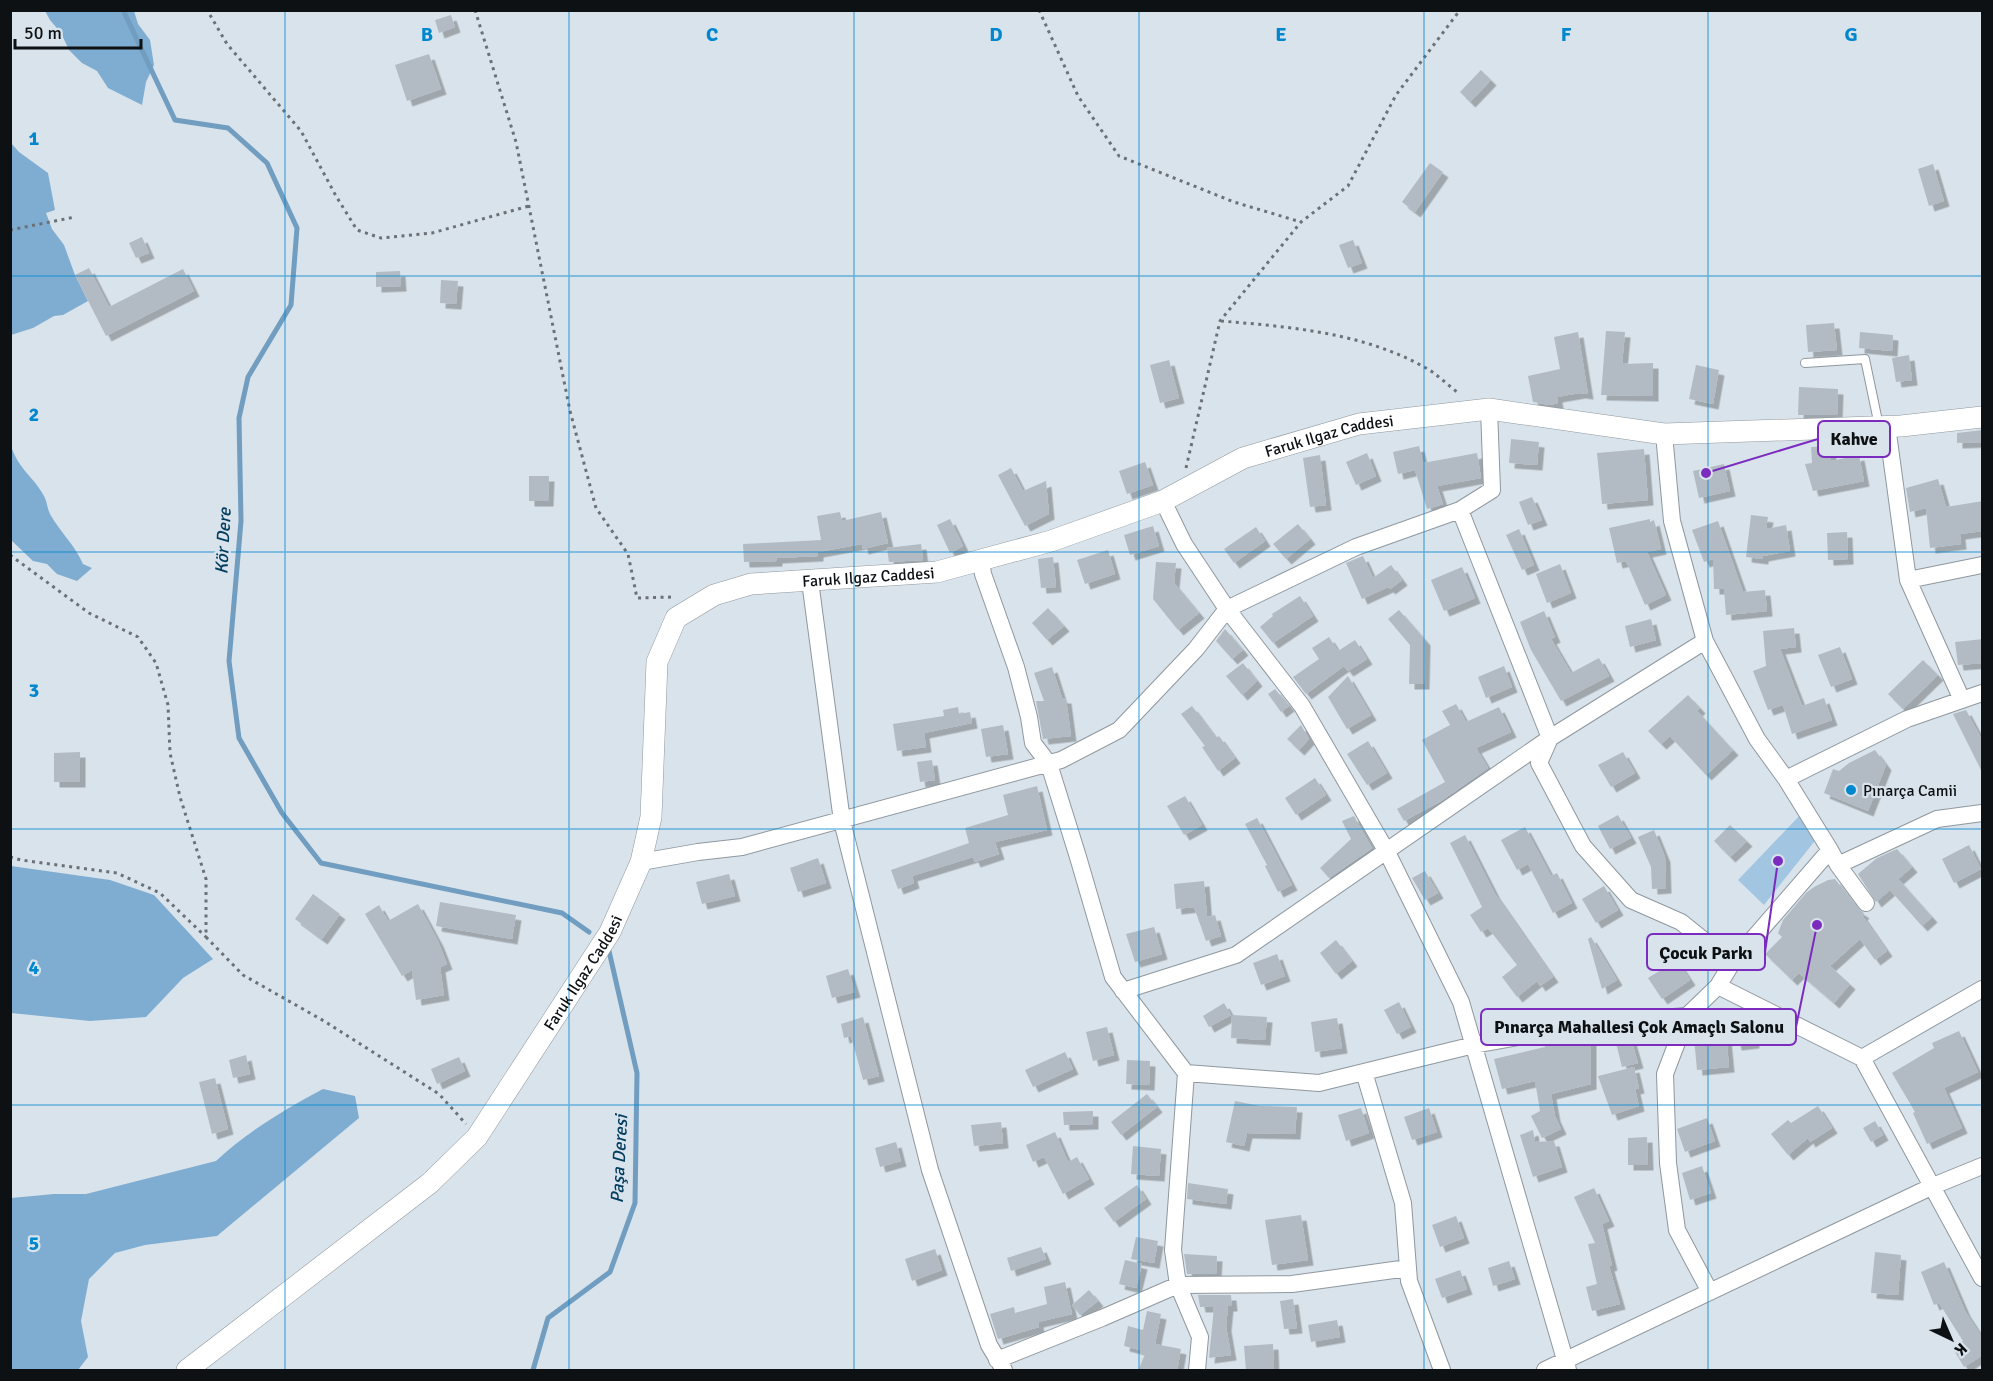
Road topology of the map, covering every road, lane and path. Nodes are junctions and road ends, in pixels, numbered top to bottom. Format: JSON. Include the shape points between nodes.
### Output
{"nodes":[{"id":1,"x":475,"y":10,"type":"edge"},
{"id":2,"x":1039,"y":10,"type":"edge"},
{"id":3,"x":1460,"y":10,"type":"edge"},
{"id":4,"x":210,"y":15,"type":"dead end"},
{"id":5,"x":529,"y":206,"type":"junction"},
{"id":6,"x":75,"y":217,"type":"dead end"},
{"id":7,"x":1301,"y":222,"type":"junction"},
{"id":8,"x":10,"y":230,"type":"edge"},
{"id":9,"x":1220,"y":321,"type":"junction"},
{"id":10,"x":1805,"y":363,"type":"dead end"},
{"id":11,"x":1484,"y":410,"type":"junction"},
{"id":12,"x":1983,"y":417,"type":"edge"},
{"id":13,"x":1883,"y":426,"type":"junction"},
{"id":14,"x":1664,"y":434,"type":"junction"},
{"id":15,"x":1181,"y":491,"type":"junction"},
{"id":16,"x":1162,"y":501,"type":"junction"},
{"id":17,"x":1460,"y":510,"type":"junction"},
{"id":18,"x":10,"y":555,"type":"edge"},
{"id":19,"x":981,"y":560,"type":"junction"},
{"id":20,"x":1983,"y":565,"type":"edge"},
{"id":21,"x":1908,"y":580,"type":"junction"},
{"id":22,"x":810,"y":581,"type":"junction"},
{"id":23,"x":681,"y":596,"type":"dead end"},
{"id":24,"x":1227,"y":609,"type":"junction"},
{"id":25,"x":1705,"y":641,"type":"junction"},
{"id":26,"x":1983,"y":693,"type":"edge"},
{"id":27,"x":1962,"y":700,"type":"junction"},
{"id":28,"x":1550,"y":738,"type":"junction"},
{"id":29,"x":1049,"y":764,"type":"junction"},
{"id":30,"x":1786,"y":779,"type":"junction"},
{"id":31,"x":1983,"y":813,"type":"edge"},
{"id":32,"x":842,"y":821,"type":"junction"},
{"id":33,"x":1830,"y":850,"type":"junction"},
{"id":34,"x":1387,"y":852,"type":"junction"},
{"id":35,"x":10,"y":857,"type":"edge"},
{"id":36,"x":641,"y":862,"type":"junction"},
{"id":37,"x":1838,"y":866,"type":"junction"},
{"id":38,"x":1866,"y":903,"type":"dead end"},
{"id":39,"x":206,"y":937,"type":"junction"},
{"id":40,"x":1732,"y":963,"type":"junction"},
{"id":41,"x":1718,"y":987,"type":"junction"},
{"id":42,"x":1983,"y":990,"type":"edge"},
{"id":43,"x":1123,"y":991,"type":"junction"},
{"id":44,"x":1687,"y":1016,"type":"junction"},
{"id":45,"x":1474,"y":1045,"type":"junction"},
{"id":46,"x":1862,"y":1058,"type":"junction"},
{"id":47,"x":1364,"y":1072,"type":"junction"},
{"id":48,"x":1186,"y":1073,"type":"junction"},
{"id":49,"x":477,"y":1137,"type":"junction"},
{"id":50,"x":1983,"y":1166,"type":"edge"},
{"id":51,"x":1933,"y":1186,"type":"junction"},
{"id":52,"x":1408,"y":1268,"type":"junction"},
{"id":53,"x":1983,"y":1278,"type":"edge"},
{"id":54,"x":1178,"y":1285,"type":"junction"},
{"id":55,"x":1710,"y":1292,"type":"junction"},
{"id":56,"x":1000,"y":1365,"type":"edge"},
{"id":57,"x":1567,"y":1366,"type":"edge"},
{"id":58,"x":188,"y":1371,"type":"edge"},
{"id":59,"x":1197,"y":1371,"type":"edge"},
{"id":60,"x":1442,"y":1371,"type":"edge"},
{"id":61,"x":1545,"y":1371,"type":"edge"}],
"edges":[{"from":1,"to":5,"type":"path","via":[[516,142]]},
{"from":2,"to":7,"type":"path","via":[[1078,96],[1119,156],[1234,202]]},
{"from":3,"to":7,"type":"path","via":[[1396,95],[1348,186]]},
{"from":4,"to":5,"type":"path","via":[[227,44],[301,131],[357,230],[381,238],[432,232]]},
{"from":5,"to":23,"type":"path","via":[[570,411],[596,508],[628,554],[638,598]]},
{"from":6,"to":8,"type":"path"},
{"from":7,"to":9,"type":"path"},
{"from":9,"to":11,"type":"path","via":[[1304,328],[1402,356],[1432,372]]},
{"from":9,"to":15,"type":"path"},
{"from":10,"to":13,"type":"lane","via":[[1865,360]]},
{"from":11,"to":14,"type":"street","name":"Faruk Ilgaz Caddesi"},
{"from":11,"to":15,"type":"street","name":"Faruk Ilgaz Caddesi","via":[[1359,424],[1243,458]]},
{"from":11,"to":17,"type":"street","via":[[1492,490]]},
{"from":12,"to":13,"type":"street","name":"Faruk Ilgaz Caddesi"},
{"from":13,"to":14,"type":"street","name":"Faruk Ilgaz Caddesi"},
{"from":13,"to":21,"type":"street"},
{"from":14,"to":25,"type":"street","via":[[1672,521]]},
{"from":15,"to":16,"type":"street","name":"Faruk Ilgaz Caddesi"},
{"from":16,"to":19,"type":"street","name":"Faruk Ilgaz Caddesi","via":[[1051,541]]},
{"from":16,"to":24,"type":"street","via":[[1184,544]]},
{"from":17,"to":24,"type":"street","via":[[1356,547]]},
{"from":17,"to":28,"type":"street"},
{"from":18,"to":39,"type":"path","via":[[89,613],[138,637],[156,663],[168,705],[170,753],[180,797],[206,879]]},
{"from":19,"to":22,"type":"street","name":"Faruk Ilgaz Caddesi","via":[[937,572]]},
{"from":19,"to":29,"type":"street","via":[[1016,667],[1033,743]]},
{"from":20,"to":21,"type":"street"},
{"from":21,"to":27,"type":"street"},
{"from":22,"to":32,"type":"street"},
{"from":22,"to":36,"type":"street","name":"Faruk Ilgaz Caddesi","via":[[751,584],[714,595],[676,618],[657,662],[651,817]]},
{"from":24,"to":29,"type":"street","via":[[1196,649],[1119,730]]},
{"from":24,"to":34,"type":"street","via":[[1302,706]]},
{"from":25,"to":28,"type":"street"},
{"from":25,"to":30,"type":"street","via":[[1757,739]]},
{"from":26,"to":27,"type":"street"},
{"from":27,"to":30,"type":"street","via":[[1907,719]]},
{"from":28,"to":34,"type":"street"},
{"from":28,"to":40,"type":"street","via":[[1539,763],[1583,846],[1631,900],[1681,922]]},
{"from":29,"to":32,"type":"street"},
{"from":29,"to":43,"type":"street","via":[[1113,977]]},
{"from":30,"to":33,"type":"street"},
{"from":31,"to":37,"type":"street","via":[[1937,819]]},
{"from":32,"to":36,"type":"street","via":[[742,847]]},
{"from":32,"to":56,"type":"street","via":[[930,1170],[989,1345]]},
{"from":33,"to":37,"type":"street"},
{"from":33,"to":40,"type":"street"},
{"from":34,"to":43,"type":"street","via":[[1236,955]]},
{"from":34,"to":45,"type":"street","via":[[1461,1002]]},
{"from":35,"to":39,"type":"path","via":[[117,873],[160,893]]},
{"from":36,"to":49,"type":"street","name":"Faruk Ilgaz Caddesi","via":[[610,932]]},
{"from":37,"to":38,"type":"street"},
{"from":39,"to":49,"type":"path","via":[[243,975],[440,1095]]},
{"from":40,"to":41,"type":"street"},
{"from":41,"to":44,"type":"street"},
{"from":41,"to":46,"type":"street"},
{"from":42,"to":46,"type":"street"},
{"from":43,"to":48,"type":"street"},
{"from":44,"to":45,"type":"street","via":[[1596,1023]]},
{"from":44,"to":55,"type":"street","via":[[1665,1074],[1668,1163],[1677,1230]]},
{"from":45,"to":47,"type":"street"},
{"from":45,"to":57,"type":"street"},
{"from":46,"to":51,"type":"street"},
{"from":47,"to":48,"type":"street","via":[[1319,1083]]},
{"from":47,"to":52,"type":"street","via":[[1403,1203]]},
{"from":48,"to":54,"type":"street","via":[[1173,1250]]},
{"from":49,"to":58,"type":"street","name":"Faruk Ilgaz Caddesi","via":[[430,1183]]},
{"from":50,"to":51,"type":"street"},
{"from":51,"to":53,"type":"street"},
{"from":51,"to":55,"type":"street"},
{"from":52,"to":54,"type":"street","via":[[1293,1284]]},
{"from":52,"to":60,"type":"street"},
{"from":54,"to":56,"type":"street"},
{"from":54,"to":59,"type":"street","via":[[1200,1337]]},
{"from":55,"to":57,"type":"street"},
{"from":57,"to":61,"type":"street"}]}
